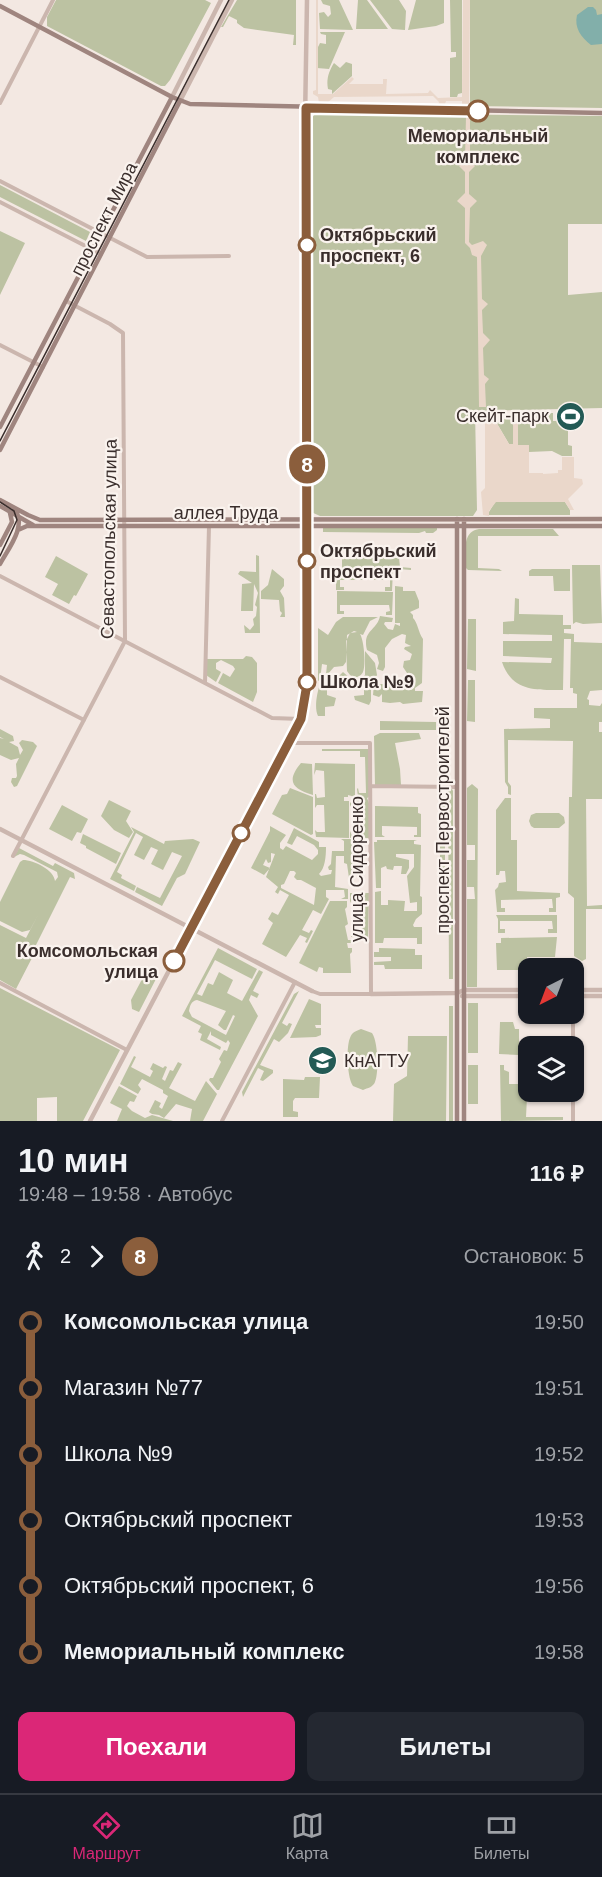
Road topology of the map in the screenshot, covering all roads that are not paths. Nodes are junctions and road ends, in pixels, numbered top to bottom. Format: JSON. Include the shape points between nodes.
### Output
{"nodes":[{"id":1,"x":53,"y":0,"type":"edge"},
{"id":2,"x":221,"y":0,"type":"edge"},
{"id":3,"x":232,"y":0,"type":"edge"},
{"id":4,"x":307,"y":0,"type":"edge"},
{"id":5,"x":0,"y":6,"type":"edge"},
{"id":6,"x":40,"y":27,"type":"junction"},
{"id":7,"x":172,"y":97,"type":"junction"},
{"id":8,"x":180,"y":101,"type":"junction"},
{"id":9,"x":0,"y":103,"type":"edge"},
{"id":10,"x":306,"y":108,"type":"junction"},
{"id":11,"x":602,"y":113,"type":"edge"},
{"id":12,"x":0,"y":181,"type":"edge"},
{"id":13,"x":0,"y":202,"type":"edge"},
{"id":14,"x":101,"y":233,"type":"junction"},
{"id":15,"x":110,"y":238,"type":"junction"},
{"id":16,"x":92,"y":250,"type":"junction"},
{"id":17,"x":101,"y":255,"type":"junction"},
{"id":18,"x":229,"y":256,"type":"dead end"},
{"id":19,"x":66,"y":300,"type":"junction"},
{"id":20,"x":75,"y":305,"type":"junction"},
{"id":21,"x":0,"y":345,"type":"edge"},
{"id":22,"x":34,"y":362,"type":"junction"},
{"id":23,"x":43,"y":367,"type":"junction"},
{"id":24,"x":0,"y":427,"type":"edge"},
{"id":25,"x":0,"y":450,"type":"edge"},
{"id":26,"x":0,"y":500,"type":"edge"},
{"id":27,"x":0,"y":506,"type":"edge"},
{"id":28,"x":7,"y":507,"type":"junction"},
{"id":29,"x":20,"y":518,"type":"junction"},
{"id":30,"x":124,"y":519,"type":"junction"},
{"id":31,"x":307,"y":519,"type":"junction"},
{"id":32,"x":457,"y":519,"type":"junction"},
{"id":33,"x":464,"y":519,"type":"junction"},
{"id":34,"x":602,"y":519,"type":"edge"},
{"id":35,"x":35,"y":526,"type":"junction"},
{"id":36,"x":124,"y":526,"type":"junction"},
{"id":37,"x":209,"y":526,"type":"junction"},
{"id":38,"x":307,"y":526,"type":"junction"},
{"id":39,"x":457,"y":526,"type":"junction"},
{"id":40,"x":464,"y":526,"type":"junction"},
{"id":41,"x":602,"y":526,"type":"edge"},
{"id":42,"x":18,"y":530,"type":"junction"},
{"id":43,"x":0,"y":544,"type":"edge"},
{"id":44,"x":0,"y":564,"type":"edge"},
{"id":45,"x":457,"y":572,"type":"junction"},
{"id":46,"x":464,"y":572,"type":"junction"},
{"id":47,"x":0,"y":576,"type":"edge"},
{"id":48,"x":457,"y":617,"type":"junction"},
{"id":49,"x":464,"y":617,"type":"junction"},
{"id":50,"x":125,"y":641,"type":"junction"},
{"id":51,"x":457,"y":667,"type":"junction"},
{"id":52,"x":464,"y":667,"type":"junction"},
{"id":53,"x":0,"y":677,"type":"edge"},
{"id":54,"x":205,"y":683,"type":"junction"},
{"id":55,"x":301,"y":719,"type":"junction"},
{"id":56,"x":84,"y":720,"type":"junction"},
{"id":57,"x":457,"y":726,"type":"junction"},
{"id":58,"x":464,"y":726,"type":"junction"},
{"id":59,"x":288,"y":743,"type":"junction"},
{"id":60,"x":370,"y":786,"type":"junction"},
{"id":61,"x":457,"y":787,"type":"junction"},
{"id":62,"x":464,"y":787,"type":"junction"},
{"id":63,"x":0,"y":829,"type":"edge"},
{"id":64,"x":21,"y":840,"type":"junction"},
{"id":65,"x":13,"y":856,"type":"dead end"},
{"id":66,"x":457,"y":890,"type":"junction"},
{"id":67,"x":464,"y":890,"type":"junction"},
{"id":68,"x":457,"y":898,"type":"junction"},
{"id":69,"x":464,"y":898,"type":"junction"},
{"id":70,"x":191,"y":928,"type":"junction"},
{"id":71,"x":457,"y":936,"type":"junction"},
{"id":72,"x":464,"y":936,"type":"junction"},
{"id":73,"x":295,"y":982,"type":"junction"},
{"id":74,"x":0,"y":983,"type":"edge"},
{"id":75,"x":464,"y":990,"type":"junction"},
{"id":76,"x":518,"y":990,"type":"edge"},
{"id":77,"x":584,"y":990,"type":"edge"},
{"id":78,"x":602,"y":990,"type":"edge"},
{"id":79,"x":312,"y":991,"type":"joint"},
{"id":80,"x":457,"y":993,"type":"junction"},
{"id":81,"x":371,"y":994,"type":"junction"},
{"id":82,"x":518,"y":996,"type":"edge"},
{"id":83,"x":602,"y":996,"type":"edge"},
{"id":84,"x":464,"y":997,"type":"junction"},
{"id":85,"x":584,"y":997,"type":"edge"},
{"id":86,"x":127,"y":1050,"type":"junction"},
{"id":87,"x":457,"y":1060,"type":"junction"},
{"id":88,"x":464,"y":1060,"type":"junction"},
{"id":89,"x":573,"y":1102,"type":"edge"},
{"id":90,"x":457,"y":1109,"type":"junction"},
{"id":91,"x":464,"y":1109,"type":"junction"},
{"id":92,"x":90,"y":1121,"type":"edge"},
{"id":93,"x":222,"y":1121,"type":"edge"},
{"id":94,"x":457,"y":1121,"type":"edge"},
{"id":95,"x":464,"y":1121,"type":"edge"},
{"id":96,"x":573,"y":1121,"type":"edge"}],
"edges":[{"from":1,"to":6,"type":"street"},
{"from":2,"to":7,"type":"street","name":"проспект Мира"},
{"from":3,"to":8,"type":"street","name":"проспект Мира"},
{"from":4,"to":10,"type":"street"},
{"from":5,"to":6,"type":"main road"},
{"from":6,"to":7,"type":"main road"},
{"from":6,"to":9,"type":"street"},
{"from":7,"to":8,"type":"main road"},
{"from":7,"to":14,"type":"main road","name":"проспект Мира"},
{"from":8,"to":10,"type":"main road","via":[[199,106]]},
{"from":8,"to":15,"type":"main road","name":"проспект Мира"},
{"from":10,"to":11,"type":"main road"},
{"from":10,"to":31,"type":"street"},
{"from":12,"to":14,"type":"street"},
{"from":13,"to":16,"type":"street"},
{"from":14,"to":15,"type":"street"},
{"from":14,"to":16,"type":"main road","name":"проспект Мира"},
{"from":15,"to":17,"type":"main road","name":"проспект Мира"},
{"from":15,"to":18,"type":"street","via":[[147,257]]},
{"from":16,"to":17,"type":"street"},
{"from":16,"to":19,"type":"main road","name":"проспект Мира"},
{"from":17,"to":20,"type":"main road","name":"проспект Мира"},
{"from":19,"to":20,"type":"street","name":"Севастопольская улица"},
{"from":19,"to":22,"type":"main road","name":"проспект Мира"},
{"from":20,"to":23,"type":"main road","name":"проспект Мира"},
{"from":20,"to":30,"type":"street","name":"Севастопольская улица","via":[[123,333]]},
{"from":21,"to":22,"type":"street"},
{"from":22,"to":23,"type":"street"},
{"from":22,"to":24,"type":"main road","name":"проспект Мира"},
{"from":23,"to":25,"type":"main road","name":"проспект Мира"},
{"from":26,"to":28,"type":"main road","name":"аллея Труда"},
{"from":27,"to":28,"type":"main road","name":"аллея Труда"},
{"from":28,"to":29,"type":"main road"},
{"from":28,"to":30,"type":"main road","name":"аллея Труда","via":[[40,520]]},
{"from":28,"to":43,"type":"main road","via":[[12,522]]},
{"from":29,"to":35,"type":"main road","name":"аллея Труда"},
{"from":29,"to":42,"type":"main road"},
{"from":30,"to":31,"type":"main road","name":"аллея Труда"},
{"from":30,"to":36,"type":"street","name":"Севастопольская улица"},
{"from":31,"to":32,"type":"main road","name":"аллея Труда"},
{"from":31,"to":38,"type":"street"},
{"from":32,"to":33,"type":"main road","name":"аллея Труда"},
{"from":32,"to":39,"type":"main road","name":"проспект Первостроителей"},
{"from":33,"to":34,"type":"main road","name":"аллея Труда"},
{"from":33,"to":40,"type":"main road","name":"проспект Первостроителей"},
{"from":35,"to":36,"type":"main road","name":"аллея Труда"},
{"from":35,"to":42,"type":"main road"},
{"from":36,"to":37,"type":"main road","name":"аллея Труда"},
{"from":36,"to":50,"type":"street","name":"Севастопольская улица"},
{"from":37,"to":38,"type":"main road","name":"аллея Труда"},
{"from":37,"to":54,"type":"street"},
{"from":38,"to":39,"type":"main road","name":"аллея Труда"},
{"from":38,"to":55,"type":"street","via":[[306,690]]},
{"from":39,"to":40,"type":"main road","name":"аллея Труда"},
{"from":39,"to":45,"type":"main road","name":"проспект Первостроителей"},
{"from":40,"to":41,"type":"main road","name":"аллея Труда"},
{"from":40,"to":46,"type":"main road","name":"проспект Первостроителей"},
{"from":42,"to":44,"type":"main road"},
{"from":45,"to":46,"type":"main road"},
{"from":45,"to":48,"type":"main road","name":"проспект Первостроителей"},
{"from":46,"to":49,"type":"main road","name":"проспект Первостроителей"},
{"from":47,"to":50,"type":"street"},
{"from":48,"to":49,"type":"main road"},
{"from":48,"to":51,"type":"main road","name":"проспект Первостроителей"},
{"from":49,"to":52,"type":"main road","name":"проспект Первостроителей"},
{"from":50,"to":54,"type":"street"},
{"from":50,"to":56,"type":"street","name":"Севастопольская улица"},
{"from":51,"to":52,"type":"main road"},
{"from":51,"to":57,"type":"main road","name":"проспект Первостроителей"},
{"from":52,"to":58,"type":"main road","name":"проспект Первостроителей"},
{"from":53,"to":56,"type":"street"},
{"from":54,"to":55,"type":"street","via":[[272,718]]},
{"from":55,"to":59,"type":"street"},
{"from":56,"to":64,"type":"street","name":"Севастопольская улица"},
{"from":57,"to":58,"type":"main road"},
{"from":57,"to":61,"type":"main road","name":"проспект Первостроителей"},
{"from":58,"to":62,"type":"main road","name":"проспект Первостроителей"},
{"from":59,"to":60,"type":"street","name":"улица Сидоренко","via":[[370,744]]},
{"from":59,"to":70,"type":"street"},
{"from":60,"to":61,"type":"street"},
{"from":60,"to":81,"type":"street","name":"улица Сидоренко"},
{"from":61,"to":62,"type":"main road"},
{"from":61,"to":66,"type":"main road","name":"проспект Первостроителей"},
{"from":62,"to":67,"type":"main road","name":"проспект Первостроителей"},
{"from":63,"to":64,"type":"street"},
{"from":64,"to":65,"type":"street","name":"Севастопольская улица"},
{"from":64,"to":70,"type":"street"},
{"from":66,"to":67,"type":"main road"},
{"from":66,"to":68,"type":"main road","name":"проспект Первостроителей"},
{"from":67,"to":69,"type":"main road","name":"проспект Первостроителей"},
{"from":68,"to":69,"type":"main road"},
{"from":68,"to":71,"type":"main road","name":"проспект Первостроителей"},
{"from":69,"to":72,"type":"main road","name":"проспект Первостроителей"},
{"from":70,"to":73,"type":"street"},
{"from":70,"to":86,"type":"street"},
{"from":71,"to":72,"type":"main road"},
{"from":71,"to":80,"type":"main road","name":"проспект Первостроителей"},
{"from":72,"to":75,"type":"main road","name":"проспект Первостроителей"},
{"from":73,"to":79,"type":"street"},
{"from":73,"to":93,"type":"street"},
{"from":74,"to":86,"type":"street"},
{"from":75,"to":76,"type":"street"},
{"from":75,"to":80,"type":"street"},
{"from":75,"to":84,"type":"main road","name":"проспект Первостроителей"},
{"from":77,"to":78,"type":"street"},
{"from":79,"to":81,"type":"street"},
{"from":80,"to":81,"type":"street"},
{"from":80,"to":84,"type":"street"},
{"from":80,"to":87,"type":"main road","name":"проспект Первостроителей"},
{"from":82,"to":84,"type":"street"},
{"from":83,"to":85,"type":"street"},
{"from":84,"to":88,"type":"main road","name":"проспект Первостроителей"},
{"from":86,"to":92,"type":"street"},
{"from":87,"to":88,"type":"main road"},
{"from":87,"to":90,"type":"main road","name":"проспект Первостроителей"},
{"from":88,"to":91,"type":"main road","name":"проспект Первостроителей"},
{"from":89,"to":96,"type":"street"},
{"from":90,"to":91,"type":"main road"},
{"from":90,"to":94,"type":"main road","name":"проспект Первостроителей"},
{"from":91,"to":95,"type":"main road","name":"проспект Первостроителей"}]}
